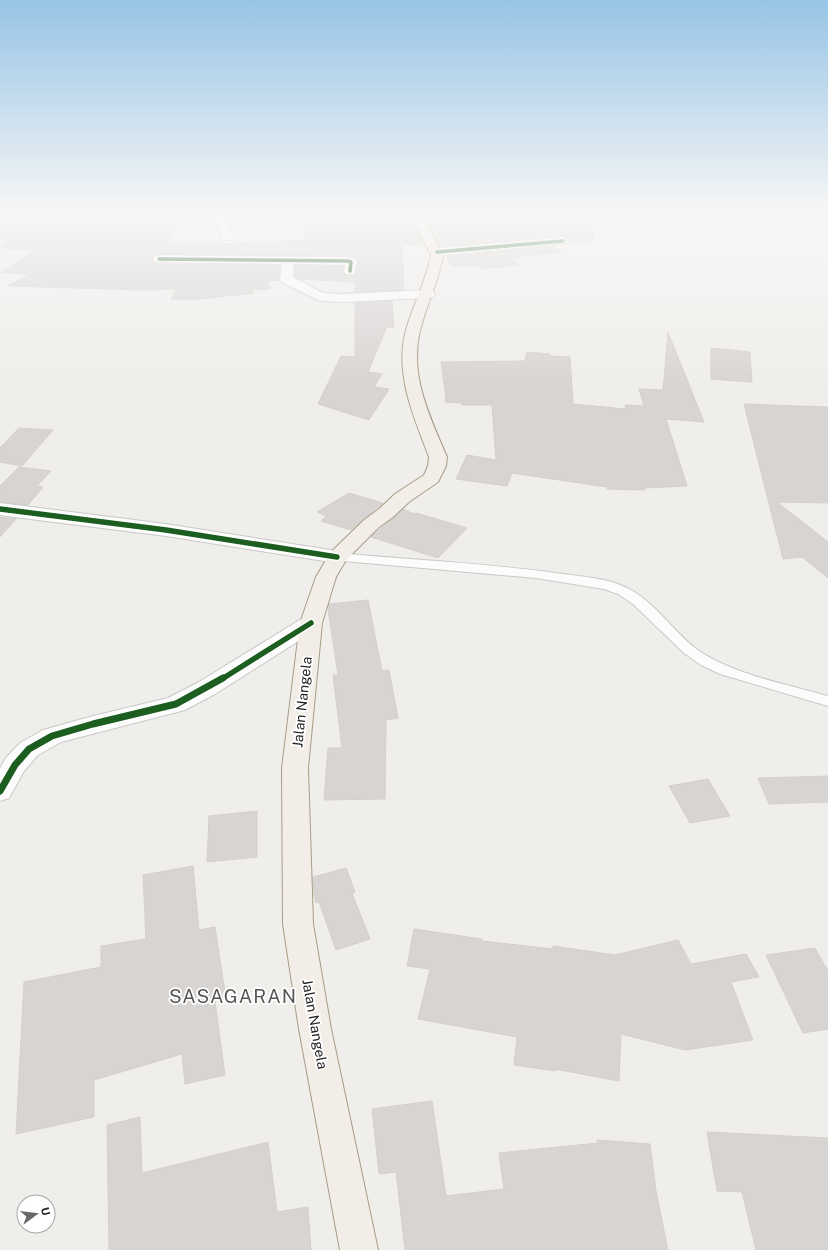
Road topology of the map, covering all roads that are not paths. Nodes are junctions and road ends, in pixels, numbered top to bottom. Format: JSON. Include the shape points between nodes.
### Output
{"nodes":[{"id":1,"x":287,"y":272,"type":"edge"},
{"id":2,"x":433,"y":272,"type":"edge"},
{"id":3,"x":428,"y":294,"type":"junction"},
{"id":4,"x":0,"y":509,"type":"edge"},
{"id":5,"x":337,"y":557,"type":"junction"},
{"id":6,"x":311,"y":623,"type":"junction"},
{"id":7,"x":828,"y":701,"type":"edge"},
{"id":8,"x":0,"y":791,"type":"edge"},
{"id":9,"x":359,"y":1250,"type":"edge"}],
"edges":[{"from":1,"to":3,"type":"street","via":[[286,279],[316,296],[343,298]]},
{"from":2,"to":3,"type":"main road","name":"Jalan Nangela"},
{"from":3,"to":5,"type":"main road","name":"Jalan Nangela","via":[[413,331],[410,354],[411,383],[438,457],[437,466],[432,478],[402,498]]},
{"from":4,"to":5,"type":"street","via":[[209,535]]},
{"from":5,"to":6,"type":"main road","name":"Jalan Nangela","via":[[326,577]]},
{"from":5,"to":7,"type":"lane","via":[[536,574],[607,585],[624,591],[638,601],[689,650],[706,662],[725,671]]},
{"from":6,"to":8,"type":"street","via":[[207,688],[176,704],[52,736],[29,748],[15,765]]},
{"from":6,"to":9,"type":"main road","name":"Jalan Nangela","via":[[295,768],[298,924],[317,1037]]}]}
